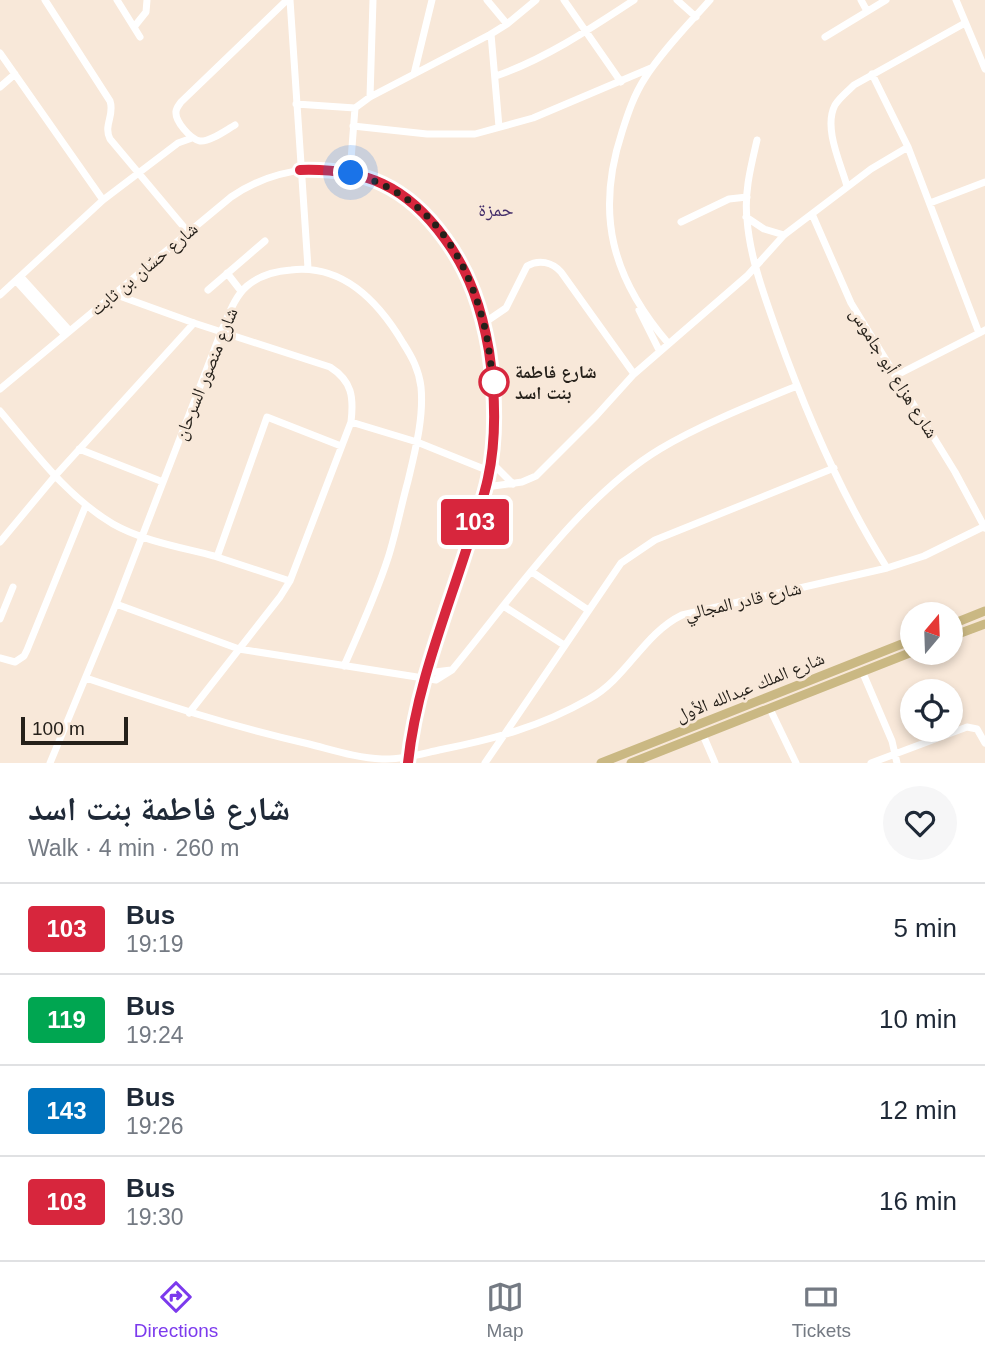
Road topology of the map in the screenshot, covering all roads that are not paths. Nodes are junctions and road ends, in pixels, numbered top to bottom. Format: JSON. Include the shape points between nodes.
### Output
{"nodes":[{"id":1,"x":45,"y":0,"type":"edge"},
{"id":2,"x":117,"y":0,"type":"edge"},
{"id":3,"x":147,"y":0,"type":"edge"},
{"id":4,"x":289,"y":0,"type":"edge"},
{"id":5,"x":373,"y":0,"type":"edge"},
{"id":6,"x":432,"y":0,"type":"edge"},
{"id":7,"x":487,"y":0,"type":"edge"},
{"id":8,"x":536,"y":0,"type":"edge"},
{"id":9,"x":564,"y":0,"type":"edge"},
{"id":10,"x":634,"y":0,"type":"edge"},
{"id":11,"x":677,"y":0,"type":"edge"},
{"id":12,"x":710,"y":0,"type":"edge"},
{"id":13,"x":861,"y":0,"type":"edge"},
{"id":14,"x":886,"y":0,"type":"edge"},
{"id":15,"x":956,"y":0,"type":"edge"},
{"id":16,"x":867,"y":11,"type":"junction"},
{"id":17,"x":696,"y":17,"type":"junction"},
{"id":18,"x":965,"y":23,"type":"junction"},
{"id":19,"x":506,"y":24,"type":"junction"},
{"id":20,"x":134,"y":27,"type":"junction"},
{"id":21,"x":585,"y":31,"type":"junction"},
{"id":22,"x":491,"y":34,"type":"junction"},
{"id":23,"x":140,"y":37,"type":"dead end"},
{"id":24,"x":825,"y":37,"type":"dead end"},
{"id":25,"x":0,"y":53,"type":"edge"},
{"id":26,"x":652,"y":67,"type":"junction"},
{"id":27,"x":985,"y":69,"type":"edge"},
{"id":28,"x":15,"y":74,"type":"junction"},
{"id":29,"x":414,"y":74,"type":"junction"},
{"id":30,"x":872,"y":74,"type":"junction"},
{"id":31,"x":496,"y":76,"type":"junction"},
{"id":32,"x":621,"y":82,"type":"junction"},
{"id":33,"x":0,"y":87,"type":"edge"},
{"id":34,"x":370,"y":97,"type":"junction"},
{"id":35,"x":296,"y":104,"type":"junction"},
{"id":36,"x":355,"y":108,"type":"junction"},
{"id":37,"x":235,"y":125,"type":"dead end"},
{"id":38,"x":353,"y":126,"type":"junction"},
{"id":39,"x":499,"y":127,"type":"junction"},
{"id":40,"x":184,"y":128,"type":"junction"},
{"id":41,"x":192,"y":138,"type":"junction"},
{"id":42,"x":757,"y":140,"type":"dead end"},
{"id":43,"x":178,"y":143,"type":"junction"},
{"id":44,"x":908,"y":147,"type":"junction"},
{"id":45,"x":300,"y":170,"type":"junction"},
{"id":46,"x":351,"y":173,"type":"junction"},
{"id":47,"x":139,"y":174,"type":"junction"},
{"id":48,"x":985,"y":182,"type":"edge"},
{"id":49,"x":847,"y":186,"type":"junction"},
{"id":50,"x":747,"y":197,"type":"junction"},
{"id":51,"x":103,"y":200,"type":"junction"},
{"id":52,"x":930,"y":203,"type":"junction"},
{"id":53,"x":812,"y":214,"type":"junction"},
{"id":54,"x":746,"y":217,"type":"junction"},
{"id":55,"x":681,"y":222,"type":"dead end"},
{"id":56,"x":188,"y":232,"type":"junction"},
{"id":57,"x":784,"y":235,"type":"junction"},
{"id":58,"x":265,"y":241,"type":"dead end"},
{"id":59,"x":754,"y":267,"type":"junction"},
{"id":60,"x":308,"y":268,"type":"junction"},
{"id":61,"x":227,"y":273,"type":"junction"},
{"id":62,"x":20,"y":280,"type":"junction"},
{"id":63,"x":208,"y":290,"type":"dead end"},
{"id":64,"x":2,"y":291,"type":"edge"},
{"id":65,"x":241,"y":291,"type":"junction"},
{"id":66,"x":632,"y":293,"type":"junction"},
{"id":67,"x":114,"y":294,"type":"junction"},
{"id":68,"x":194,"y":323,"type":"junction"},
{"id":69,"x":484,"y":323,"type":"junction"},
{"id":70,"x":221,"y":332,"type":"junction"},
{"id":71,"x":982,"y":332,"type":"edge"},
{"id":72,"x":68,"y":333,"type":"junction"},
{"id":73,"x":668,"y":343,"type":"junction"},
{"id":74,"x":659,"y":350,"type":"junction"},
{"id":75,"x":634,"y":374,"type":"junction"},
{"id":76,"x":895,"y":376,"type":"junction"},
{"id":77,"x":797,"y":386,"type":"junction"},
{"id":78,"x":0,"y":389,"type":"edge"},
{"id":79,"x":0,"y":411,"type":"edge"},
{"id":80,"x":351,"y":422,"type":"junction"},
{"id":81,"x":417,"y":442,"type":"junction"},
{"id":82,"x":341,"y":446,"type":"junction"},
{"id":83,"x":79,"y":449,"type":"junction"},
{"id":84,"x":491,"y":462,"type":"junction"},
{"id":85,"x":834,"y":468,"type":"junction"},
{"id":86,"x":489,"y":471,"type":"junction"},
{"id":87,"x":55,"y":476,"type":"junction"},
{"id":88,"x":163,"y":482,"type":"junction"},
{"id":89,"x":513,"y":484,"type":"junction"},
{"id":90,"x":486,"y":487,"type":"junction"},
{"id":91,"x":86,"y":505,"type":"junction"},
{"id":92,"x":985,"y":527,"type":"edge"},
{"id":93,"x":140,"y":537,"type":"junction"},
{"id":94,"x":0,"y":542,"type":"edge"},
{"id":95,"x":217,"y":557,"type":"junction"},
{"id":96,"x":887,"y":568,"type":"junction"},
{"id":97,"x":532,"y":572,"type":"junction"},
{"id":98,"x":290,"y":581,"type":"junction"},
{"id":99,"x":13,"y":587,"type":"dead end"},
{"id":100,"x":116,"y":604,"type":"junction"},
{"id":101,"x":505,"y":607,"type":"junction"},
{"id":102,"x":588,"y":610,"type":"junction"},
{"id":103,"x":985,"y":611,"type":"edge"},
{"id":104,"x":0,"y":619,"type":"edge"},
{"id":105,"x":963,"y":620,"type":"edge"},
{"id":106,"x":985,"y":624,"type":"edge"},
{"id":107,"x":963,"y":632,"type":"edge"},
{"id":108,"x":564,"y":645,"type":"junction"},
{"id":109,"x":900,"y":645,"type":"edge"},
{"id":110,"x":239,"y":649,"type":"junction"},
{"id":111,"x":900,"y":657,"type":"edge"},
{"id":112,"x":0,"y":658,"type":"edge"},
{"id":113,"x":344,"y":666,"type":"junction"},
{"id":114,"x":862,"y":671,"type":"junction"},
{"id":115,"x":426,"y":677,"type":"junction"},
{"id":116,"x":86,"y":678,"type":"junction"},
{"id":117,"x":770,"y":709,"type":"junction"},
{"id":118,"x":189,"y":713,"type":"junction"},
{"id":119,"x":703,"y":735,"type":"junction"},
{"id":120,"x":501,"y":737,"type":"junction"},
{"id":121,"x":985,"y":743,"type":"edge"},
{"id":122,"x":895,"y":754,"type":"junction"},
{"id":123,"x":411,"y":757,"type":"edge"},
{"id":124,"x":50,"y":763,"type":"edge"},
{"id":125,"x":485,"y":763,"type":"edge"},
{"id":126,"x":601,"y":763,"type":"edge"},
{"id":127,"x":631,"y":763,"type":"edge"},
{"id":128,"x":715,"y":763,"type":"edge"},
{"id":129,"x":796,"y":763,"type":"edge"},
{"id":130,"x":871,"y":763,"type":"edge"},
{"id":131,"x":897,"y":763,"type":"edge"}],
"edges":[{"from":1,"to":47,"type":"street","via":[[110,101],[107,133]]},
{"from":2,"to":20,"type":"street"},
{"from":3,"to":20,"type":"street","via":[[146,12]]},
{"from":4,"to":35,"type":"street"},
{"from":4,"to":40,"type":"street","via":[[181,102],[176,116]]},
{"from":5,"to":34,"type":"street"},
{"from":6,"to":29,"type":"street"},
{"from":7,"to":19,"type":"street"},
{"from":8,"to":19,"type":"street"},
{"from":9,"to":21,"type":"street"},
{"from":10,"to":21,"type":"street"},
{"from":11,"to":17,"type":"street"},
{"from":12,"to":17,"type":"street"},
{"from":13,"to":16,"type":"street"},
{"from":14,"to":16,"type":"street"},
{"from":15,"to":18,"type":"street"},
{"from":16,"to":24,"type":"street"},
{"from":17,"to":26,"type":"street"},
{"from":18,"to":27,"type":"street"},
{"from":18,"to":30,"type":"street"},
{"from":19,"to":22,"type":"street"},
{"from":20,"to":23,"type":"street"},
{"from":21,"to":31,"type":"street","via":[[528,64]]},
{"from":21,"to":32,"type":"street"},
{"from":22,"to":29,"type":"street"},
{"from":22,"to":31,"type":"street"},
{"from":25,"to":28,"type":"street"},
{"from":26,"to":32,"type":"street"},
{"from":26,"to":66,"type":"street","via":[[627,115],[615,152],[608,199],[612,239]]},
{"from":28,"to":33,"type":"street"},
{"from":28,"to":51,"type":"street"},
{"from":29,"to":34,"type":"street"},
{"from":30,"to":44,"type":"street"},
{"from":30,"to":49,"type":"street","via":[[840,99],[832,116]]},
{"from":31,"to":39,"type":"street"},
{"from":32,"to":39,"type":"street"},
{"from":34,"to":36,"type":"street"},
{"from":35,"to":36,"type":"street"},
{"from":35,"to":45,"type":"street"},
{"from":36,"to":38,"type":"street"},
{"from":37,"to":41,"type":"street","via":[[203,141]]},
{"from":38,"to":39,"type":"street","via":[[455,135]]},
{"from":38,"to":46,"type":"street"},
{"from":40,"to":41,"type":"street"},
{"from":40,"to":43,"type":"street"},
{"from":41,"to":43,"type":"street"},
{"from":42,"to":50,"type":"street"},
{"from":43,"to":47,"type":"street"},
{"from":44,"to":49,"type":"street"},
{"from":44,"to":52,"type":"street"},
{"from":45,"to":46,"type":"street","name":"شارع حسّان بن ثابت"},
{"from":45,"to":56,"type":"street","name":"شارع حسّان بن ثابت","via":[[265,178],[241,190]]},
{"from":45,"to":60,"type":"street"},
{"from":46,"to":69,"type":"street","name":"شارع حسّان بن ثابت","via":[[398,191],[426,214],[466,273]]},
{"from":47,"to":51,"type":"street"},
{"from":47,"to":56,"type":"street"},
{"from":48,"to":52,"type":"street"},
{"from":49,"to":53,"type":"street"},
{"from":50,"to":54,"type":"street"},
{"from":50,"to":55,"type":"street","via":[[729,200]]},
{"from":51,"to":62,"type":"street"},
{"from":52,"to":71,"type":"street"},
{"from":53,"to":57,"type":"street"},
{"from":53,"to":76,"type":"street","name":"شارع هزاع أبو جاموس","via":[[851,303]]},
{"from":54,"to":57,"type":"street"},
{"from":54,"to":59,"type":"street"},
{"from":56,"to":67,"type":"street","name":"شارع حسّان بن ثابت"},
{"from":57,"to":59,"type":"street"},
{"from":58,"to":61,"type":"street"},
{"from":59,"to":73,"type":"street"},
{"from":59,"to":77,"type":"street"},
{"from":60,"to":65,"type":"street","name":"شارع منصور السرحان","via":[[267,275]]},
{"from":60,"to":81,"type":"street","name":"شارع منصور السرحان","via":[[349,282],[396,329],[420,382]]},
{"from":61,"to":63,"type":"street"},
{"from":61,"to":65,"type":"street"},
{"from":62,"to":64,"type":"street"},
{"from":62,"to":72,"type":"street"},
{"from":65,"to":70,"type":"street","name":"شارع منصور السرحان"},
{"from":66,"to":73,"type":"street"},
{"from":66,"to":74,"type":"street"},
{"from":67,"to":68,"type":"street"},
{"from":67,"to":72,"type":"street","name":"شارع حسّان بن ثابت"},
{"from":68,"to":70,"type":"street"},
{"from":68,"to":83,"type":"street"},
{"from":69,"to":75,"type":"street","via":[[506,308],[527,266],[552,264]]},
{"from":69,"to":84,"type":"street","name":"شارع حسّان بن ثابت","via":[[494,392]]},
{"from":70,"to":80,"type":"street","via":[[338,372],[353,394]]},
{"from":70,"to":88,"type":"street","name":"شارع منصور السرحان"},
{"from":71,"to":76,"type":"street"},
{"from":72,"to":78,"type":"street","name":"شارع حسّان بن ثابت"},
{"from":73,"to":74,"type":"street"},
{"from":74,"to":75,"type":"street"},
{"from":75,"to":89,"type":"street","via":[[536,476]]},
{"from":76,"to":92,"type":"street","name":"شارع هزاع أبو جاموس"},
{"from":77,"to":85,"type":"street"},
{"from":77,"to":97,"type":"street","via":[[660,449],[606,491]]},
{"from":79,"to":87,"type":"street"},
{"from":80,"to":81,"type":"street"},
{"from":80,"to":82,"type":"street"},
{"from":81,"to":86,"type":"street"},
{"from":81,"to":113,"type":"street","name":"شارع منصور السرحان","via":[[389,555]]},
{"from":82,"to":95,"type":"street","via":[[267,417]]},
{"from":82,"to":98,"type":"street"},
{"from":83,"to":87,"type":"street"},
{"from":83,"to":88,"type":"street"},
{"from":84,"to":86,"type":"street","name":"شارع حسّان بن ثابت"},
{"from":84,"to":89,"type":"street"},
{"from":85,"to":96,"type":"street"},
{"from":85,"to":102,"type":"street","via":[[655,540],[621,563]]},
{"from":86,"to":90,"type":"street","name":"شارع حسّان بن ثابت"},
{"from":87,"to":91,"type":"street"},
{"from":87,"to":94,"type":"street"},
{"from":88,"to":93,"type":"street","name":"شارع منصور السرحان"},
{"from":89,"to":90,"type":"street"},
{"from":90,"to":115,"type":"street","name":"شارع حسّان بن ثابت"},
{"from":91,"to":93,"type":"street"},
{"from":91,"to":112,"type":"street","via":[[27,650],[15,662]]},
{"from":92,"to":96,"type":"street","name":"شارع قادر المجالي"},
{"from":93,"to":95,"type":"street"},
{"from":93,"to":100,"type":"street","name":"شارع منصور السرحان"},
{"from":95,"to":98,"type":"street"},
{"from":96,"to":120,"type":"street","name":"شارع قادر المجالي","via":[[682,615],[666,623],[601,692]]},
{"from":97,"to":101,"type":"street"},
{"from":97,"to":102,"type":"street"},
{"from":98,"to":110,"type":"street"},
{"from":99,"to":104,"type":"street"},
{"from":100,"to":110,"type":"street"},
{"from":100,"to":116,"type":"street","name":"شارع منصور السرحان"},
{"from":101,"to":108,"type":"street"},
{"from":101,"to":115,"type":"street","via":[[452,670],[436,680]]},
{"from":102,"to":108,"type":"street"},
{"from":103,"to":105,"type":"main road"},
{"from":106,"to":107,"type":"main road"},
{"from":108,"to":120,"type":"street"},
{"from":109,"to":126,"type":"main road","name":"شارع الملك عبدالله الأول"},
{"from":110,"to":113,"type":"street"},
{"from":110,"to":118,"type":"street"},
{"from":111,"to":114,"type":"main road","name":"شارع الملك عبدالله الأول"},
{"from":113,"to":115,"type":"street"},
{"from":114,"to":117,"type":"main road","name":"شارع الملك عبدالله الأول"},
{"from":114,"to":122,"type":"street"},
{"from":115,"to":123,"type":"street","name":"شارع حسّان بن ثابت"},
{"from":116,"to":118,"type":"street","name":"شارع قادر المجالي"},
{"from":116,"to":124,"type":"street","name":"شارع منصور السرحان"},
{"from":117,"to":119,"type":"main road","name":"شارع الملك عبدالله الأول"},
{"from":117,"to":129,"type":"street"},
{"from":118,"to":123,"type":"street","name":"شارع قادر المجالي","via":[[362,757]]},
{"from":119,"to":127,"type":"main road","name":"شارع الملك عبدالله الأول"},
{"from":119,"to":128,"type":"street"},
{"from":120,"to":123,"type":"street","name":"شارع قادر المجالي"},
{"from":120,"to":125,"type":"street"},
{"from":121,"to":122,"type":"street","via":[[977,729],[967,727]]},
{"from":122,"to":130,"type":"street"},
{"from":122,"to":131,"type":"street"}]}
